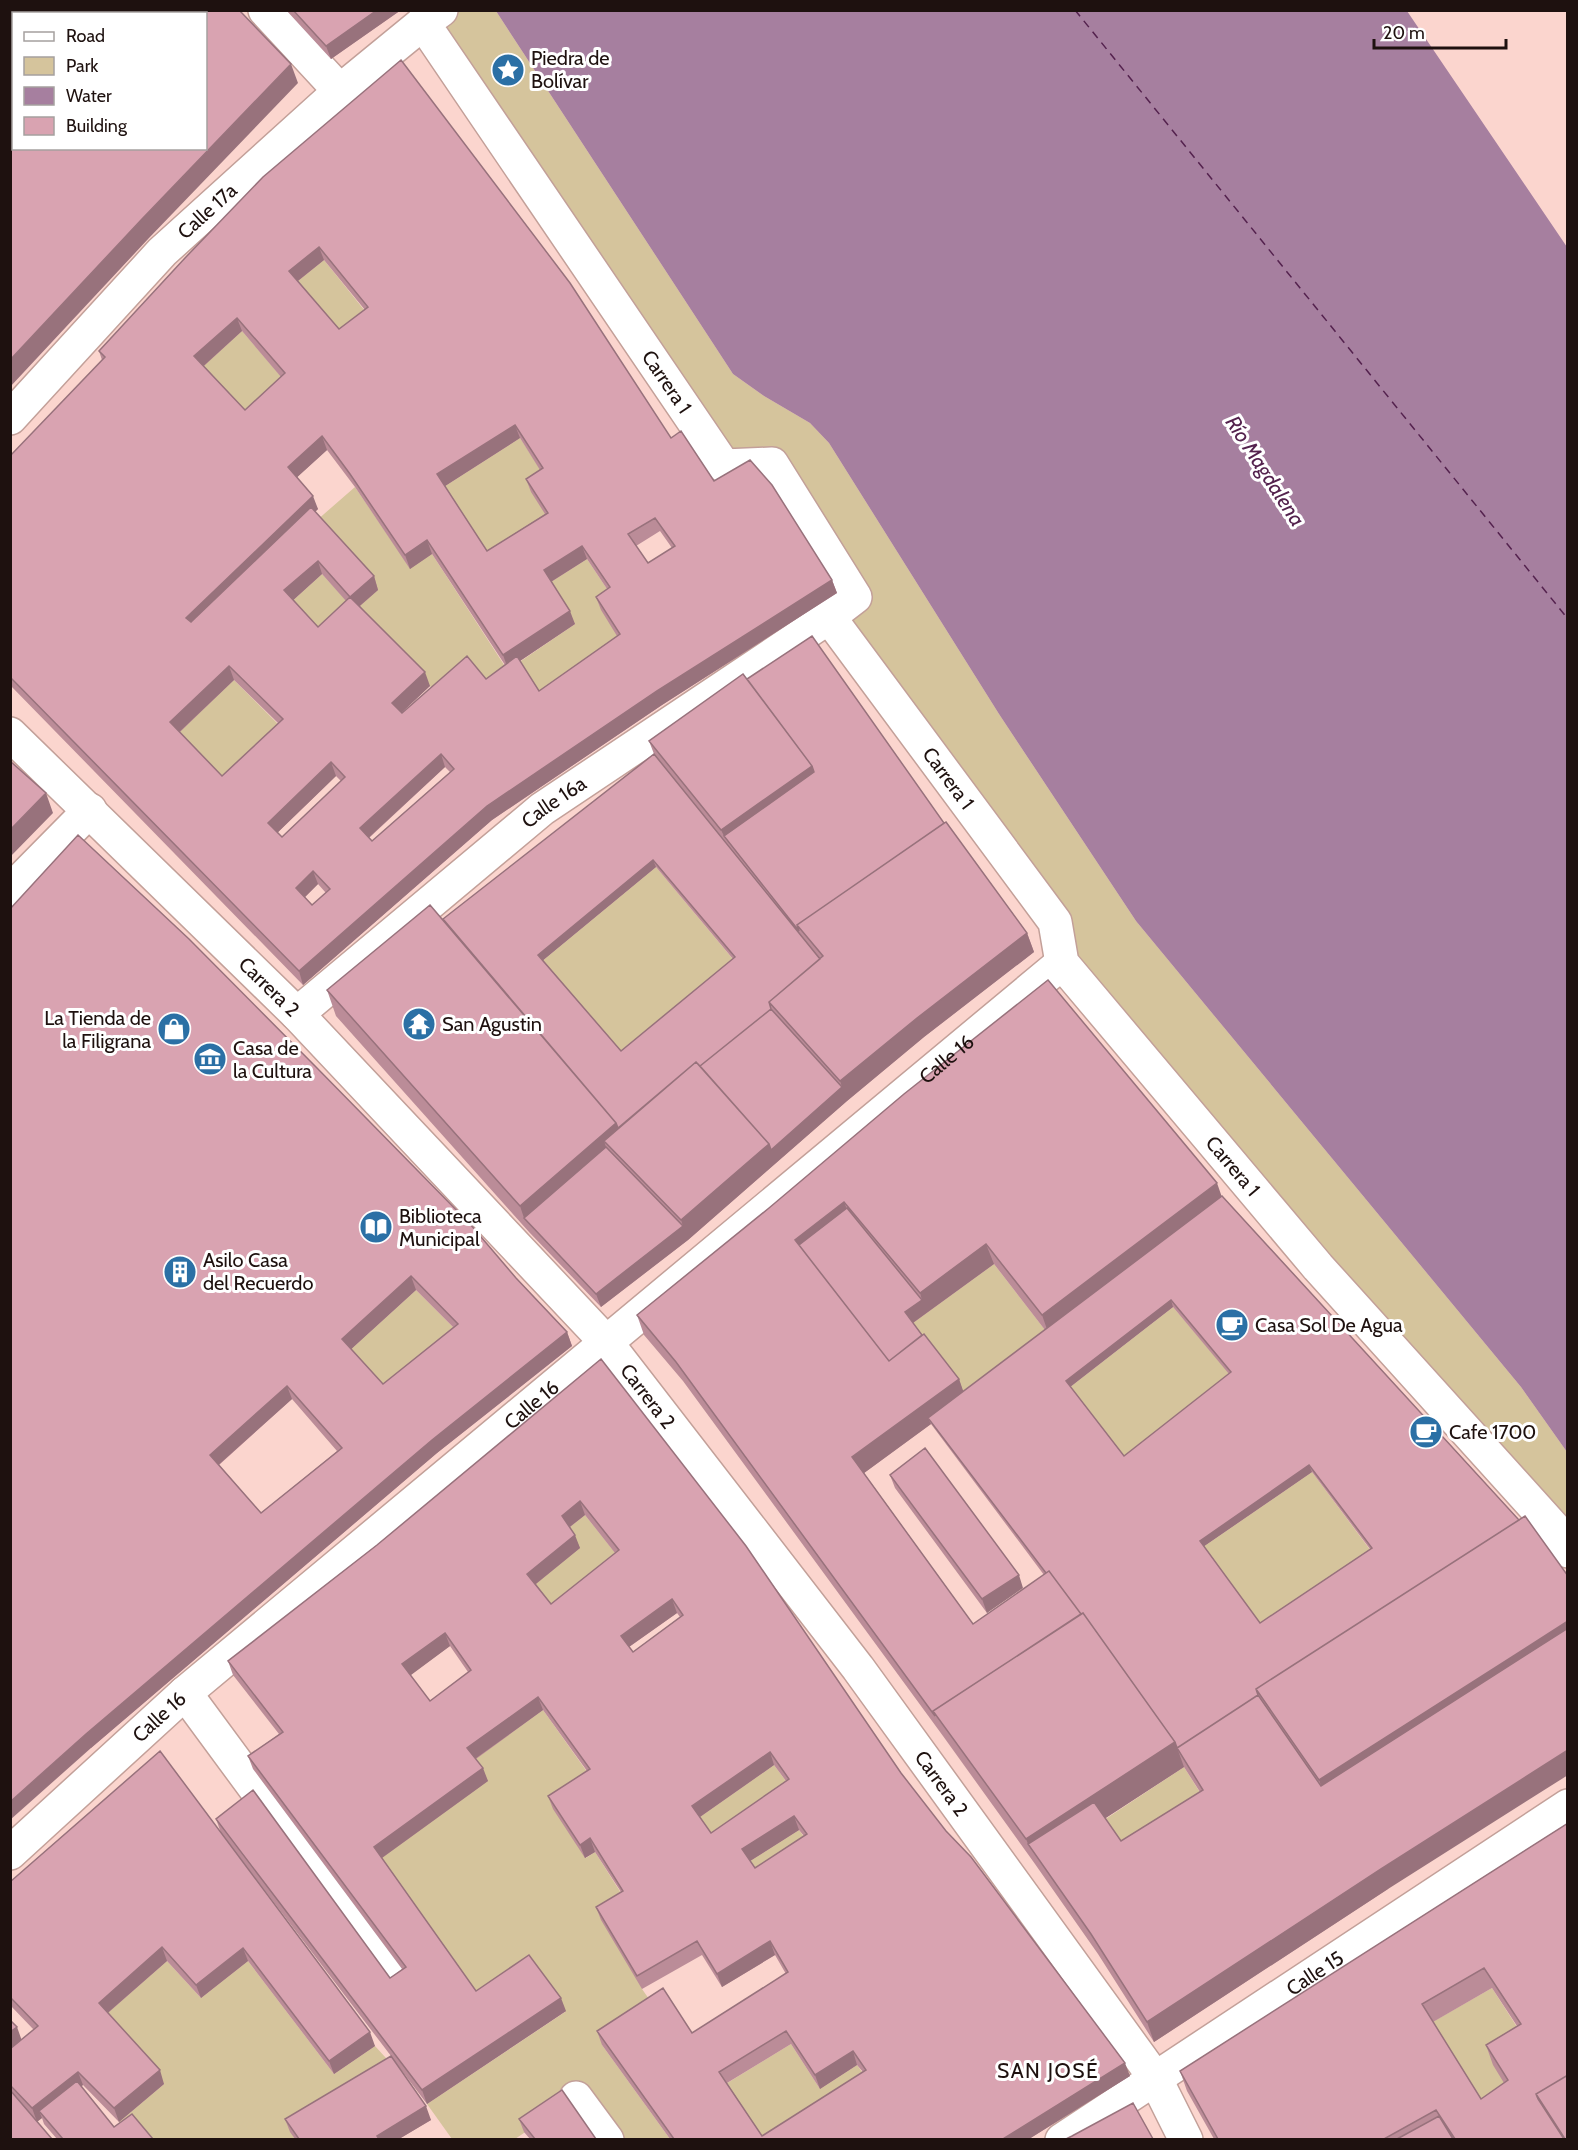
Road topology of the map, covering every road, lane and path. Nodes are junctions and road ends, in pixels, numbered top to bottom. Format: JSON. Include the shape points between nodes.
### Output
{"nodes":[{"id":1,"x":265,"y":10,"type":"edge"},
{"id":2,"x":432,"y":17,"type":"edge"},
{"id":3,"x":340,"y":91,"type":"junction"},
{"id":4,"x":10,"y":418,"type":"edge"},
{"id":5,"x":829,"y":617,"type":"junction"},
{"id":6,"x":10,"y":734,"type":"edge"},
{"id":7,"x":90,"y":810,"type":"junction"},
{"id":8,"x":10,"y":891,"type":"edge"},
{"id":9,"x":1062,"y":963,"type":"junction"},
{"id":10,"x":297,"y":1014,"type":"junction"},
{"id":11,"x":606,"y":1342,"type":"junction"},
{"id":12,"x":1568,"y":1551,"type":"edge"},
{"id":13,"x":185,"y":1693,"type":"junction"},
{"id":14,"x":1568,"y":1806,"type":"edge"},
{"id":15,"x":10,"y":1853,"type":"edge"},
{"id":16,"x":397,"y":1981,"type":"edge"},
{"id":17,"x":1155,"y":2078,"type":"junction"},
{"id":18,"x":576,"y":2098,"type":"dead end"},
{"id":19,"x":607,"y":2139,"type":"edge"},
{"id":20,"x":1062,"y":2139,"type":"edge"},
{"id":21,"x":1186,"y":2139,"type":"edge"}],
"edges":[{"from":1,"to":3,"type":"street"},
{"from":2,"to":3,"type":"street","name":"Calle 17a"},
{"from":2,"to":5,"type":"street","name":"Carrera 1","via":[[724,466],[772,464],[855,597]]},
{"from":3,"to":4,"type":"street","name":"Calle 17a","via":[[162,252]]},
{"from":5,"to":9,"type":"street","name":"Carrera 1","via":[[1056,922]]},
{"from":5,"to":10,"type":"street","name":"Calle 16a","via":[[542,809]]},
{"from":6,"to":7,"type":"street","name":"Carrera 2"},
{"from":7,"to":8,"type":"street"},
{"from":7,"to":10,"type":"street","name":"Carrera 2"},
{"from":9,"to":11,"type":"street","name":"Calle 16"},
{"from":9,"to":12,"type":"street","name":"Carrera 1","via":[[1318,1267],[1553,1527]]},
{"from":10,"to":11,"type":"street","name":"Carrera 2"},
{"from":11,"to":13,"type":"street","name":"Calle 16"},
{"from":11,"to":17,"type":"street","name":"Carrera 2","via":[[858,1668]]},
{"from":13,"to":15,"type":"street","name":"Calle 16"},
{"from":13,"to":16,"type":"street"},
{"from":14,"to":17,"type":"street","name":"Calle 15"},
{"from":17,"to":20,"type":"street","name":"Calle 15"},
{"from":17,"to":21,"type":"street","name":"Carrera 2"},
{"from":18,"to":19,"type":"street"}]}
